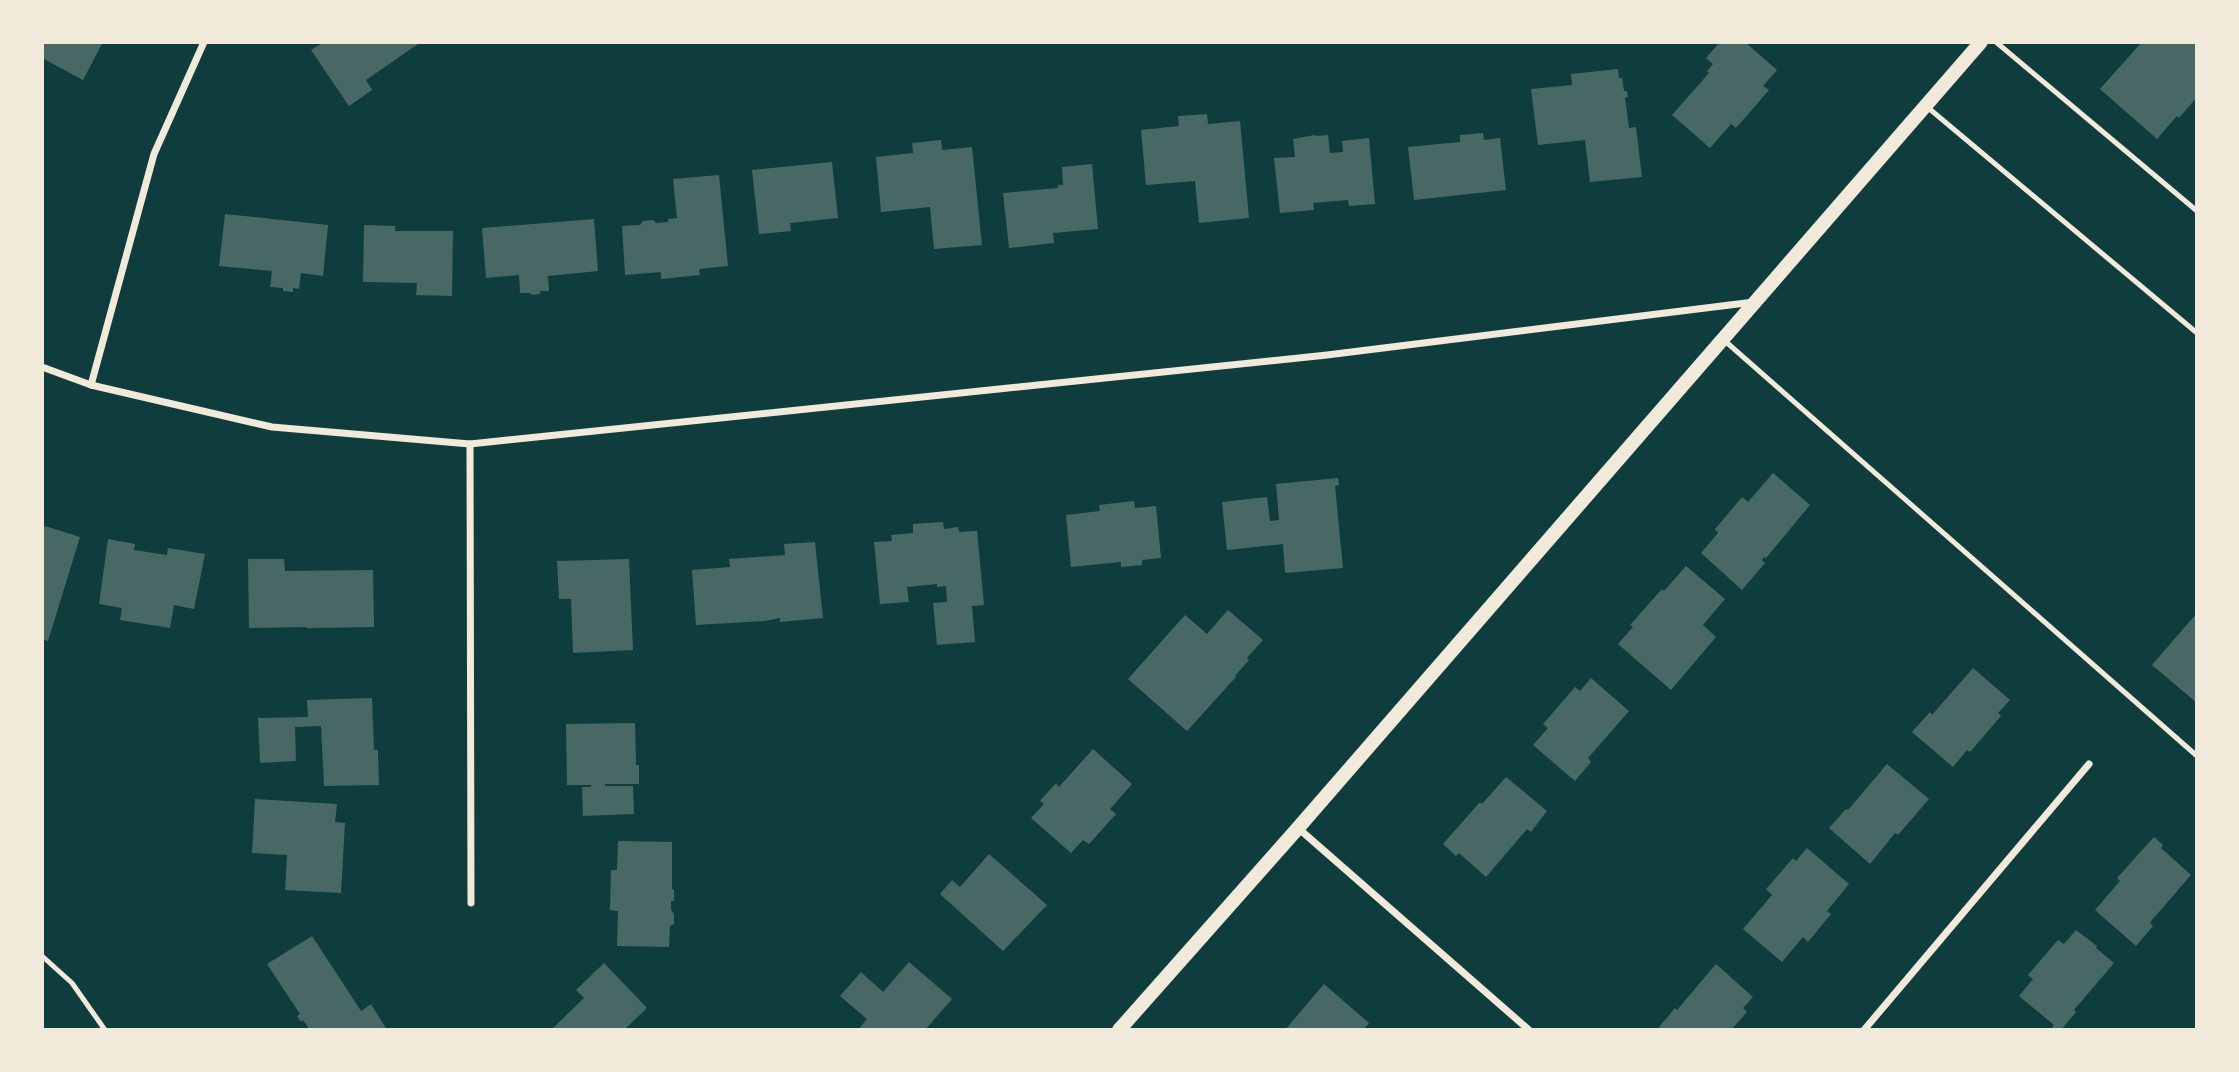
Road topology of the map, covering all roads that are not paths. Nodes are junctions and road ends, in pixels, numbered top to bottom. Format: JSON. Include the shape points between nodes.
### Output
{"nodes":[{"id":1,"x":204,"y":42,"type":"edge"},
{"id":2,"x":1981,"y":42,"type":"edge"},
{"id":3,"x":1996,"y":42,"type":"edge"},
{"id":4,"x":1925,"y":105,"type":"junction"},
{"id":5,"x":2197,"y":211,"type":"edge"},
{"id":6,"x":1754,"y":302,"type":"junction"},
{"id":7,"x":2197,"y":333,"type":"edge"},
{"id":8,"x":1723,"y":338,"type":"junction"},
{"id":9,"x":42,"y":367,"type":"edge"},
{"id":10,"x":90,"y":385,"type":"junction"},
{"id":11,"x":470,"y":443,"type":"junction"},
{"id":12,"x":2197,"y":756,"type":"edge"},
{"id":13,"x":2089,"y":764,"type":"dead end"},
{"id":14,"x":1298,"y":828,"type":"junction"},
{"id":15,"x":471,"y":903,"type":"dead end"},
{"id":16,"x":42,"y":956,"type":"edge"},
{"id":17,"x":105,"y":1030,"type":"edge"},
{"id":18,"x":1119,"y":1030,"type":"edge"},
{"id":19,"x":1529,"y":1030,"type":"edge"},
{"id":20,"x":1864,"y":1030,"type":"edge"}],
"edges":[{"from":1,"to":10,"type":"street","via":[[154,154]]},
{"from":2,"to":4,"type":"main road"},
{"from":3,"to":5,"type":"lane"},
{"from":4,"to":6,"type":"main road"},
{"from":4,"to":7,"type":"lane"},
{"from":6,"to":8,"type":"main road"},
{"from":6,"to":11,"type":"street","via":[[1314,356]]},
{"from":8,"to":12,"type":"lane"},
{"from":8,"to":14,"type":"main road"},
{"from":9,"to":10,"type":"street"},
{"from":10,"to":11,"type":"street","via":[[272,427]]},
{"from":11,"to":15,"type":"street"},
{"from":13,"to":20,"type":"street"},
{"from":14,"to":18,"type":"main road"},
{"from":14,"to":19,"type":"street"},
{"from":16,"to":17,"type":"lane","via":[[72,983]]}]}
